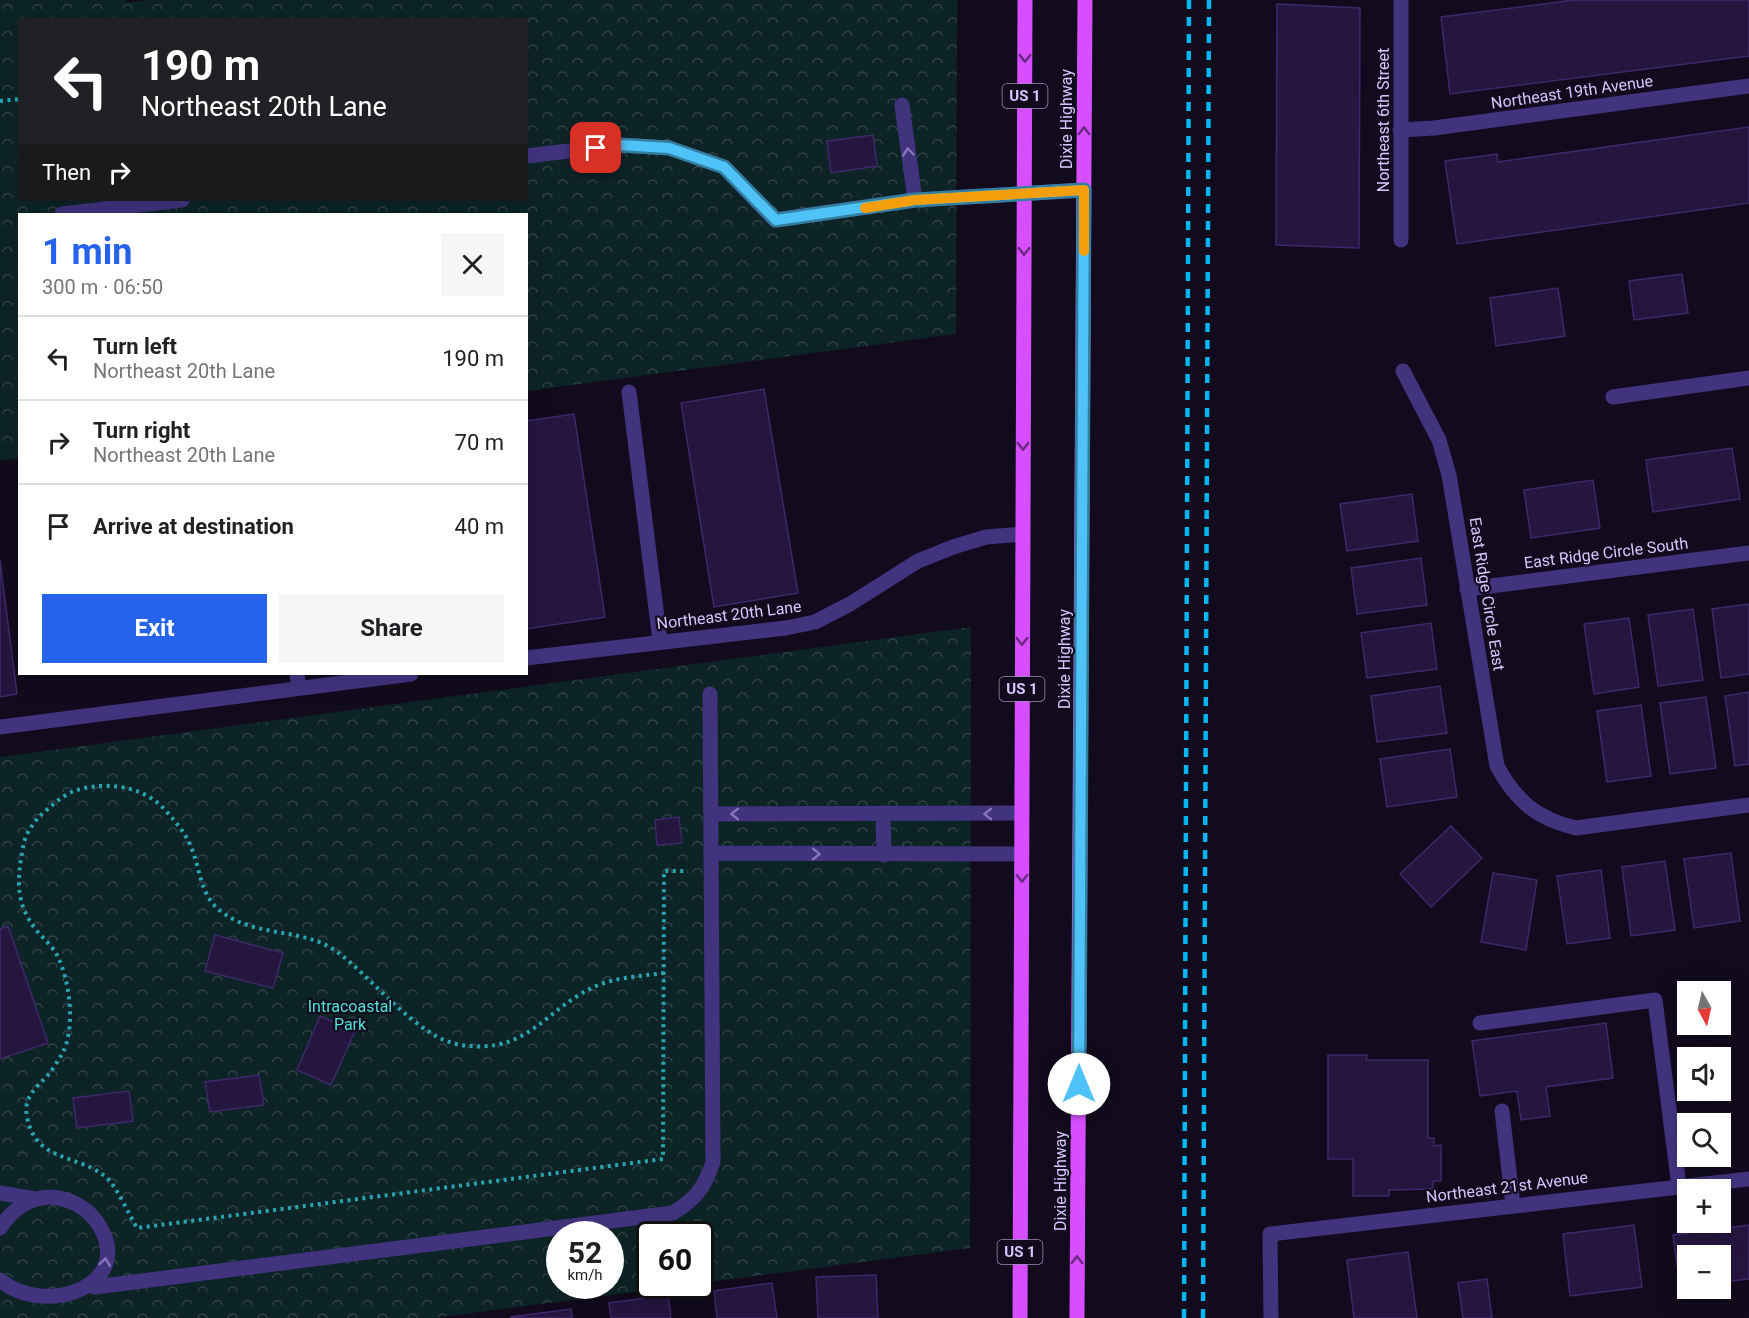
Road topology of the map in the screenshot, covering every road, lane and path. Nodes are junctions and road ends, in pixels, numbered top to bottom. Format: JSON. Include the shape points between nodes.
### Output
{"nodes":[{"id":1,"x":1025,"y":0,"type":"edge"},
{"id":2,"x":1085,"y":0,"type":"edge"},
{"id":3,"x":1401,"y":0,"type":"edge"},
{"id":4,"x":1749,"y":86,"type":"edge"},
{"id":5,"x":18,"y":99,"type":"edge"},
{"id":6,"x":0,"y":101,"type":"edge"},
{"id":7,"x":902,"y":105,"type":"dead end"},
{"id":8,"x":1400,"y":130,"type":"junction"},
{"id":9,"x":528,"y":156,"type":"edge"},
{"id":10,"x":1084,"y":190,"type":"junction"},
{"id":11,"x":1024,"y":192,"type":"junction"},
{"id":12,"x":915,"y":200,"type":"junction"},
{"id":13,"x":173,"y":201,"type":"edge"},
{"id":14,"x":71,"y":213,"type":"edge"},
{"id":15,"x":1401,"y":240,"type":"dead end"},
{"id":16,"x":1403,"y":371,"type":"dead end"},
{"id":17,"x":1749,"y":378,"type":"edge"},
{"id":18,"x":629,"y":392,"type":"dead end"},
{"id":19,"x":1613,"y":397,"type":"dead end"},
{"id":20,"x":1023,"y":534,"type":"junction"},
{"id":21,"x":1749,"y":553,"type":"edge"},
{"id":22,"x":1467,"y":589,"type":"junction"},
{"id":23,"x":660,"y":641,"type":"junction"},
{"id":24,"x":528,"y":658,"type":"edge"},
{"id":25,"x":395,"y":675,"type":"edge"},
{"id":26,"x":298,"y":681,"type":"edge"},
{"id":27,"x":710,"y":694,"type":"dead end"},
{"id":28,"x":0,"y":728,"type":"edge"},
{"id":29,"x":1749,"y":805,"type":"edge"},
{"id":30,"x":883,"y":813,"type":"junction"},
{"id":31,"x":1022,"y":813,"type":"junction"},
{"id":32,"x":711,"y":814,"type":"junction"},
{"id":33,"x":711,"y":853,"type":"junction"},
{"id":34,"x":1022,"y":854,"type":"junction"},
{"id":35,"x":884,"y":855,"type":"junction"},
{"id":36,"x":688,"y":871,"type":"dead end"},
{"id":37,"x":664,"y":973,"type":"junction"},
{"id":38,"x":1480,"y":1023,"type":"dead end"},
{"id":39,"x":1502,"y":1111,"type":"dead end"},
{"id":40,"x":1678,"y":1179,"type":"edge"},
{"id":41,"x":1749,"y":1179,"type":"edge"},
{"id":42,"x":1731,"y":1181,"type":"edge"},
{"id":43,"x":1677,"y":1186,"type":"edge"},
{"id":44,"x":0,"y":1193,"type":"edge"},
{"id":45,"x":35,"y":1199,"type":"junction"},
{"id":46,"x":1513,"y":1205,"type":"junction"},
{"id":47,"x":0,"y":1228,"type":"edge"},
{"id":48,"x":0,"y":1280,"type":"edge"},
{"id":49,"x":96,"y":1287,"type":"junction"},
{"id":50,"x":0,"y":1299,"type":"edge"},
{"id":51,"x":19,"y":1301,"type":"junction"},
{"id":52,"x":1020,"y":1318,"type":"edge"},
{"id":53,"x":1077,"y":1318,"type":"edge"},
{"id":54,"x":1271,"y":1318,"type":"edge"}],
"edges":[{"from":1,"to":11,"type":"main road","number":"US 1","one_way":true},
{"from":10,"to":2,"type":"main road","name":"Dixie Highway","one_way":true},
{"from":3,"to":8,"type":"street","name":"Northeast 6th Street"},
{"from":4,"to":8,"type":"street","name":"Northeast 19th Avenue"},
{"from":5,"to":6,"type":"path"},
{"from":12,"to":7,"type":"street","one_way":true},
{"from":8,"to":15,"type":"street","name":"Northeast 6th Street"},
{"from":9,"to":12,"type":"street","via":[[620,145],[669,148],[724,167],[776,220]]},
{"from":10,"to":11,"type":"street"},
{"from":53,"to":10,"type":"main road","name":"Dixie Highway","one_way":true},
{"from":11,"to":12,"type":"street"},
{"from":11,"to":20,"type":"main road","number":"US 1","one_way":true},
{"from":13,"to":14,"type":"street"},
{"from":16,"to":22,"type":"street","name":"East Ridge Circle East","via":[[1439,440],[1449,475]]},
{"from":17,"to":19,"type":"street"},
{"from":18,"to":23,"type":"street"},
{"from":20,"to":23,"type":"street","name":"Northeast 20th Lane","via":[[973,540],[918,561],[815,622]]},
{"from":20,"to":31,"type":"main road","number":"US 1","one_way":true},
{"from":21,"to":22,"type":"street","name":"East Ridge Circle South"},
{"from":22,"to":29,"type":"street","name":"East Ridge Circle East","via":[[1497,766],[1519,799],[1539,814],[1576,828]]},
{"from":23,"to":24,"type":"street","name":"Northeast 20th Lane"},
{"from":25,"to":26,"type":"street"},
{"from":26,"to":28,"type":"street"},
{"from":27,"to":32,"type":"street"},
{"from":31,"to":30,"type":"street","one_way":true},
{"from":30,"to":32,"type":"street","one_way":true},
{"from":30,"to":35,"type":"street"},
{"from":31,"to":34,"type":"main road","number":"US 1"},
{"from":32,"to":33,"type":"street"},
{"from":33,"to":35,"type":"street","one_way":true},
{"from":33,"to":49,"type":"street","via":[[713,1162],[706,1183],[692,1201],[673,1213]]},
{"from":34,"to":35,"type":"street"},
{"from":34,"to":52,"type":"main road","number":"US 1","one_way":true},
{"from":36,"to":37,"type":"path","via":[[664,871]]},
{"from":37,"to":37,"type":"path","via":[[663,1159],[137,1228],[109,1180],[38,1143],[26,1116],[26,1102],[34,1088],[64,1051],[70,1011],[56,952],[24,913],[19,893],[24,839],[51,805],[76,790],[125,787],[146,793],[184,833],[205,892],[228,917],[250,928],[317,941],[335,951],[435,1036],[459,1045],[505,1043],[526,1035],[595,986]]},
{"from":38,"to":40,"type":"street","via":[[1655,1000]]},
{"from":39,"to":46,"type":"street"},
{"from":41,"to":42,"type":"street","name":"Northeast 21st Avenue"},
{"from":43,"to":46,"type":"street","name":"Northeast 21st Avenue"},
{"from":44,"to":45,"type":"street"},
{"from":45,"to":47,"type":"street","via":[[20,1206]]},
{"from":49,"to":45,"type":"street","one_way":true,"via":[[107,1262],[107,1246],[94,1217],[66,1200]]},
{"from":46,"to":54,"type":"street","name":"Northeast 21st Avenue","via":[[1270,1234]]},
{"from":48,"to":51,"type":"street"},
{"from":49,"to":51,"type":"street","via":[[81,1302],[50,1311]]},
{"from":50,"to":51,"type":"street"}]}
